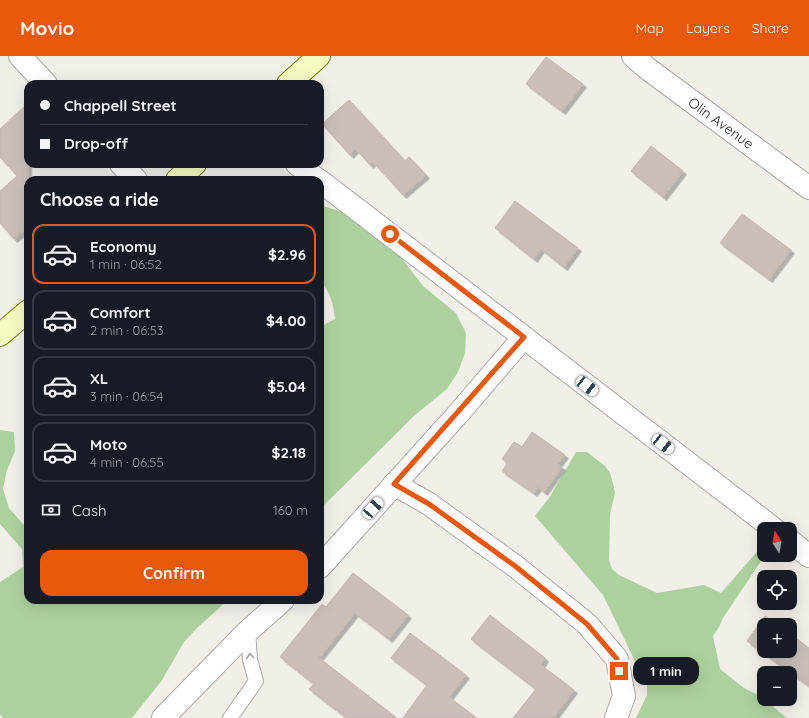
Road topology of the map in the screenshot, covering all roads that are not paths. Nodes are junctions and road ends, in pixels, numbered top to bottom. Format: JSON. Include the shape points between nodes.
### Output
{"nodes":[{"id":1,"x":20,"y":56,"type":"edge"},
{"id":2,"x":319,"y":56,"type":"edge"},
{"id":3,"x":634,"y":56,"type":"edge"},
{"id":4,"x":42,"y":80,"type":"edge"},
{"id":5,"x":292,"y":80,"type":"edge"},
{"id":6,"x":125,"y":168,"type":"edge"},
{"id":7,"x":190,"y":168,"type":"edge"},
{"id":8,"x":302,"y":168,"type":"edge"},
{"id":9,"x":132,"y":176,"type":"edge"},
{"id":10,"x":182,"y":176,"type":"edge"},
{"id":11,"x":313,"y":176,"type":"edge"},
{"id":12,"x":324,"y":185,"type":"edge"},
{"id":13,"x":809,"y":188,"type":"edge"},
{"id":14,"x":24,"y":315,"type":"edge"},
{"id":15,"x":0,"y":336,"type":"edge"},
{"id":16,"x":524,"y":337,"type":"junction"},
{"id":17,"x":394,"y":484,"type":"junction"},
{"id":18,"x":765,"y":522,"type":"edge"},
{"id":19,"x":797,"y":547,"type":"edge"},
{"id":20,"x":809,"y":556,"type":"edge"},
{"id":21,"x":324,"y":562,"type":"edge"},
{"id":22,"x":278,"y":604,"type":"edge"},
{"id":23,"x":248,"y":631,"type":"junction"},
{"id":24,"x":163,"y":718,"type":"edge"},
{"id":25,"x":230,"y":718,"type":"edge"},
{"id":26,"x":616,"y":718,"type":"edge"}],
"edges":[{"from":1,"to":4,"type":"street"},
{"from":2,"to":5,"type":"street"},
{"from":3,"to":13,"type":"street","name":"Olin Avenue"},
{"from":6,"to":9,"type":"street"},
{"from":7,"to":10,"type":"street"},
{"from":8,"to":11,"type":"street"},
{"from":12,"to":16,"type":"street"},
{"from":14,"to":15,"type":"street"},
{"from":16,"to":17,"type":"street"},
{"from":16,"to":18,"type":"street"},
{"from":17,"to":21,"type":"street"},
{"from":17,"to":26,"type":"street","via":[[429,504],[515,566],[587,624],[617,659],[624,696]]},
{"from":19,"to":20,"type":"street"},
{"from":22,"to":23,"type":"street"},
{"from":23,"to":24,"type":"street"},
{"from":25,"to":23,"type":"lane","one_way":true,"via":[[256,681],[250,660]]}]}
